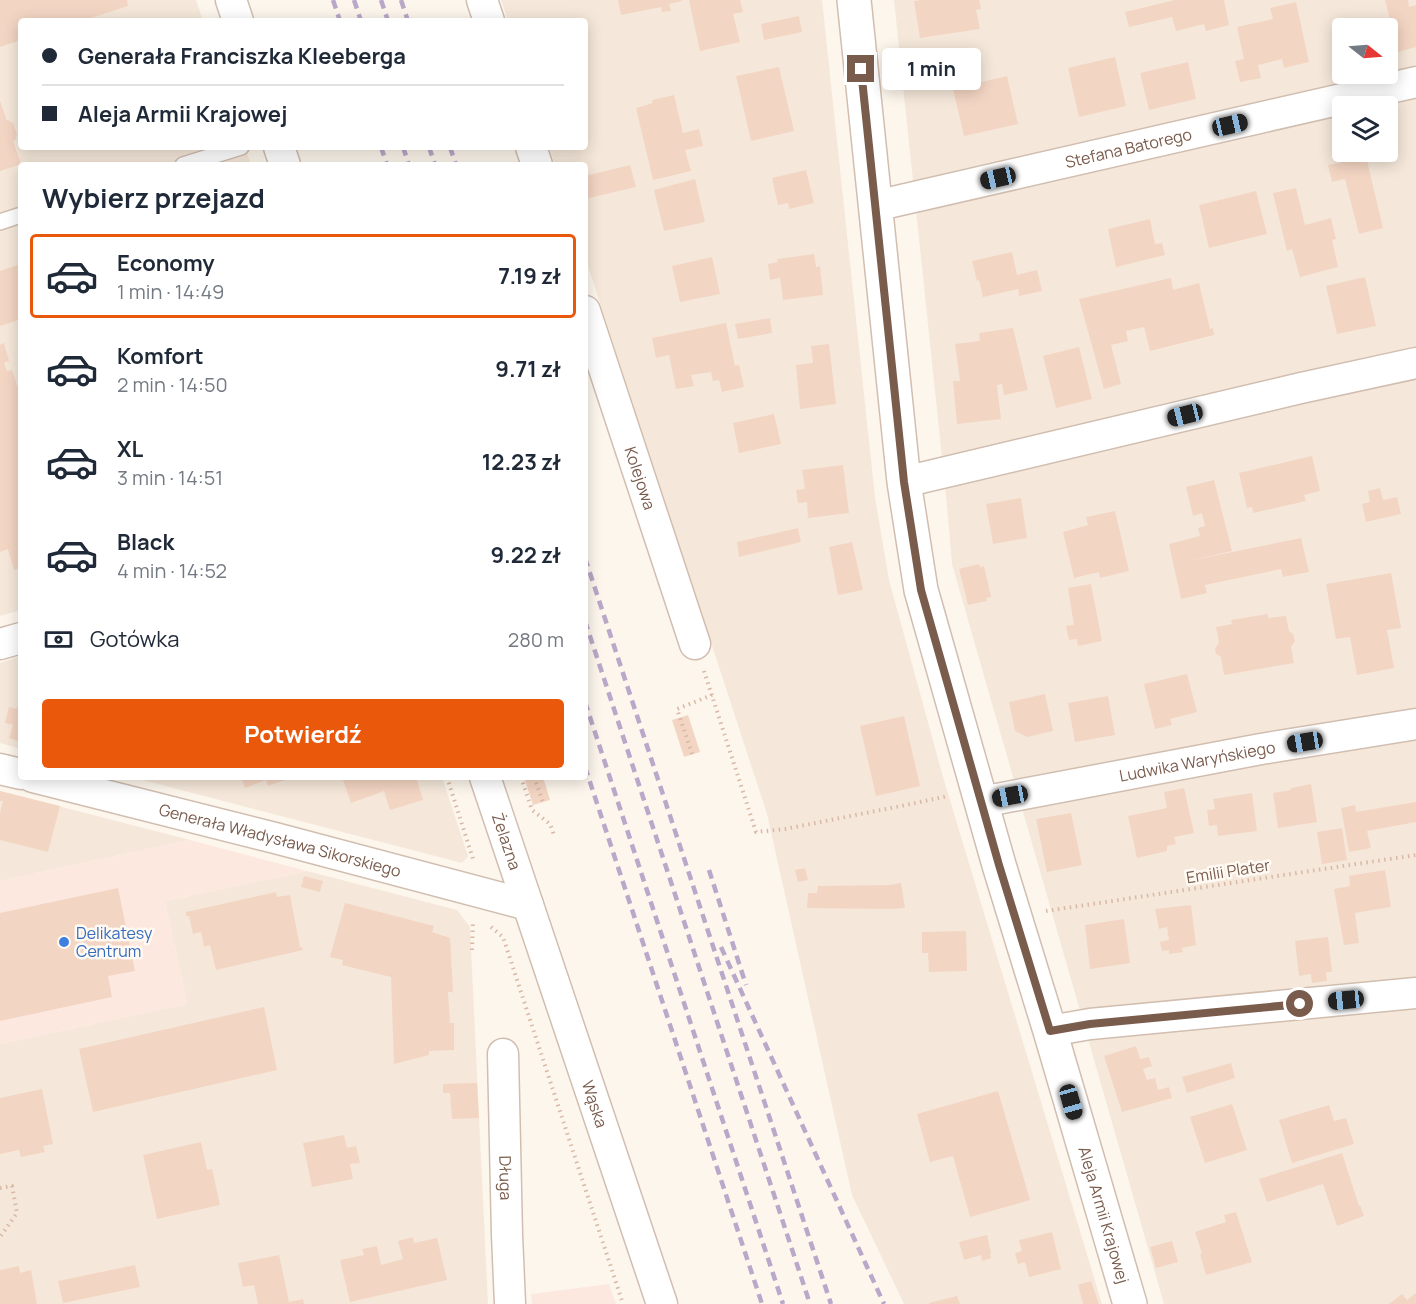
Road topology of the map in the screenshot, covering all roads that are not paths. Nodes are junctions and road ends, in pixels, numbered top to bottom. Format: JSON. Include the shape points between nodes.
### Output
{"nodes":[{"id":1,"x":231,"y":0,"type":"edge"},
{"id":2,"x":483,"y":0,"type":"edge"},
{"id":3,"x":854,"y":0,"type":"edge"},
{"id":4,"x":237,"y":18,"type":"edge"},
{"id":5,"x":488,"y":18,"type":"edge"},
{"id":6,"x":1416,"y":82,"type":"edge"},
{"id":7,"x":231,"y":150,"type":"edge"},
{"id":8,"x":193,"y":162,"type":"edge"},
{"id":9,"x":875,"y":206,"type":"junction"},
{"id":10,"x":18,"y":216,"type":"edge"},
{"id":11,"x":0,"y":222,"type":"edge"},
{"id":12,"x":588,"y":320,"type":"edge"},
{"id":13,"x":1416,"y":363,"type":"edge"},
{"id":14,"x":904,"y":482,"type":"junction"},
{"id":15,"x":18,"y":639,"type":"edge"},
{"id":16,"x":0,"y":644,"type":"edge"},
{"id":17,"x":695,"y":644,"type":"road end"},
{"id":18,"x":1416,"y":724,"type":"edge"},
{"id":19,"x":0,"y":769,"type":"edge"},
{"id":20,"x":18,"y":773,"type":"edge"},
{"id":21,"x":45,"y":780,"type":"edge"},
{"id":22,"x":485,"y":780,"type":"edge"},
{"id":23,"x":968,"y":797,"type":"junction"},
{"id":24,"x":528,"y":905,"type":"junction"},
{"id":25,"x":1416,"y":993,"type":"edge"},
{"id":26,"x":1050,"y":1031,"type":"junction"},
{"id":27,"x":503,"y":1054,"type":"dead end"},
{"id":28,"x":510,"y":1304,"type":"edge"},
{"id":29,"x":662,"y":1304,"type":"edge"},
{"id":30,"x":1130,"y":1304,"type":"edge"}],
"edges":[{"from":1,"to":4,"type":"street"},
{"from":2,"to":5,"type":"street"},
{"from":3,"to":9,"type":"street","name":"Aleja Armii Krajowej"},
{"from":6,"to":9,"type":"street","name":"Stefana Batorego"},
{"from":7,"to":8,"type":"lane"},
{"from":9,"to":14,"type":"street","name":"Aleja Armii Krajowej"},
{"from":10,"to":11,"type":"lane"},
{"from":12,"to":17,"type":"street","name":"Kolejowa"},
{"from":13,"to":14,"type":"street"},
{"from":14,"to":23,"type":"street","name":"Aleja Armii Krajowej","via":[[921,590]]},
{"from":15,"to":16,"type":"street"},
{"from":18,"to":23,"type":"street","name":"Ludwika Waryńskiego"},
{"from":19,"to":20,"type":"street"},
{"from":21,"to":24,"type":"street","name":"Generała Władysława Sikorskiego"},
{"from":22,"to":24,"type":"street","name":"Żelazna"},
{"from":23,"to":26,"type":"street","name":"Aleja Armii Krajowej"},
{"from":24,"to":29,"type":"street","name":"Wąska"},
{"from":25,"to":26,"type":"street"},
{"from":26,"to":30,"type":"street","name":"Aleja Armii Krajowej"},
{"from":27,"to":28,"type":"street","name":"Długa"}]}
